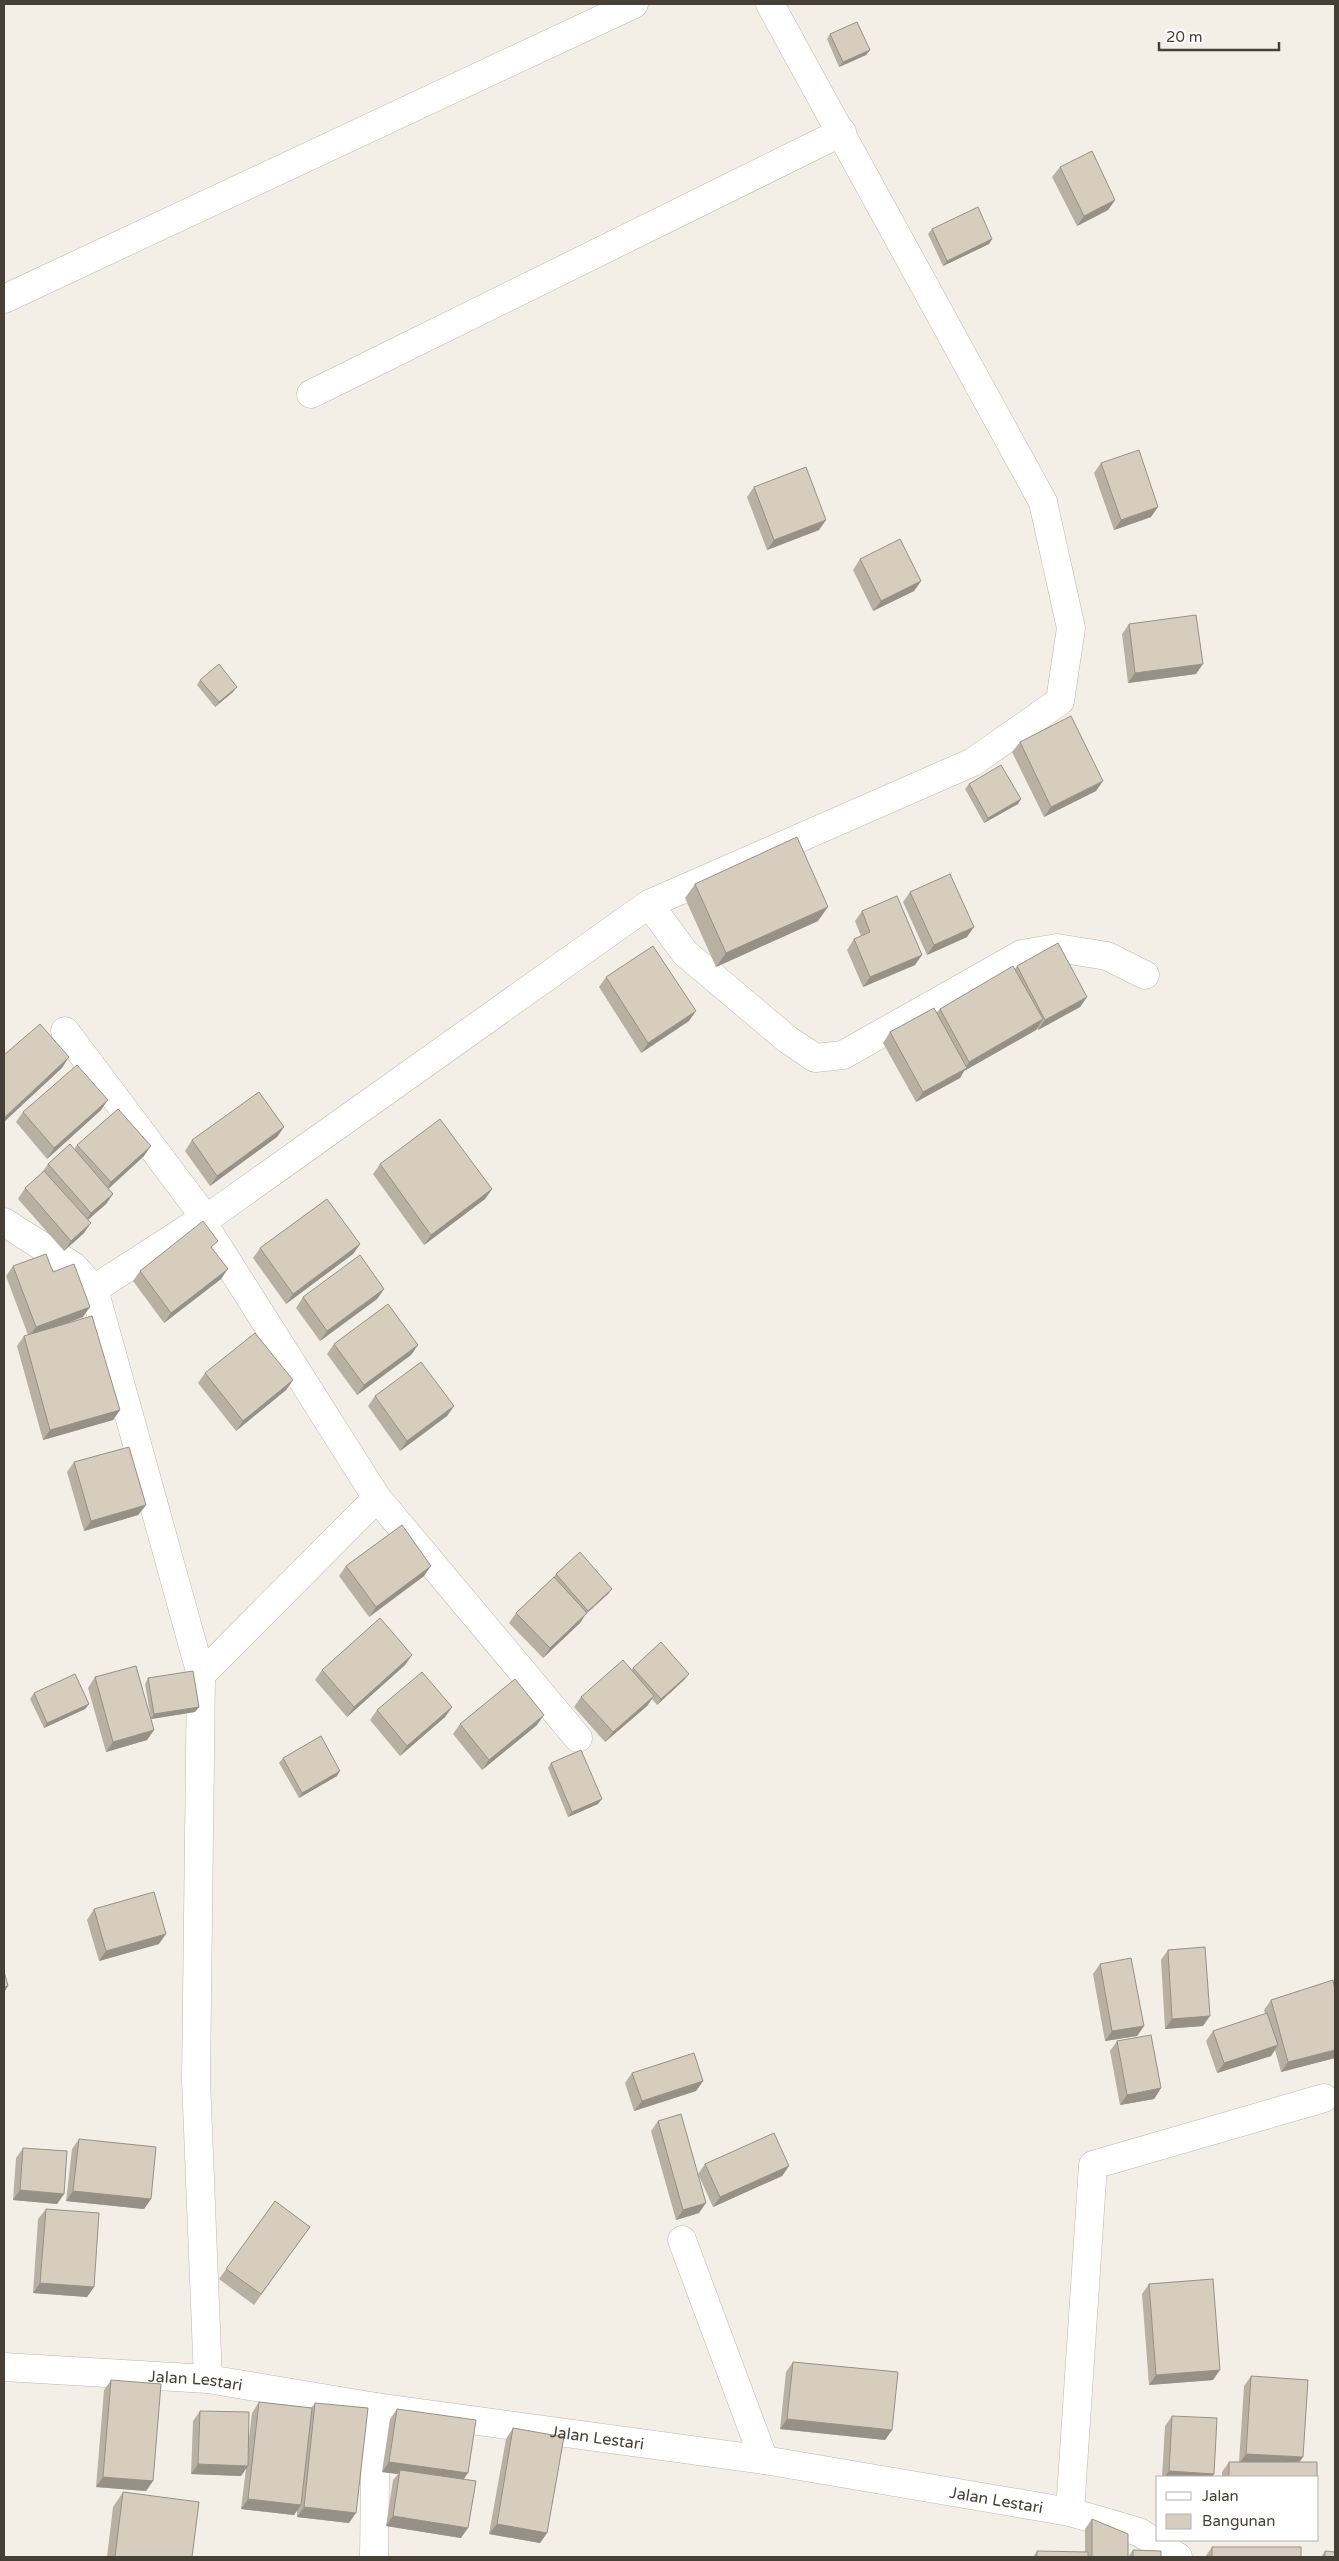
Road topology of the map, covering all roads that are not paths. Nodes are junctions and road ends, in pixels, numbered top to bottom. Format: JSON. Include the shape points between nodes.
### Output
{"nodes":[{"id":1,"x":634,"y":4,"type":"edge"},
{"id":2,"x":770,"y":4,"type":"edge"},
{"id":3,"x":842,"y":132,"type":"junction"},
{"id":4,"x":4,"y":299,"type":"edge"},
{"id":5,"x":311,"y":394,"type":"dead end"},
{"id":6,"x":649,"y":904,"type":"junction"},
{"id":7,"x":1145,"y":975,"type":"dead end"},
{"id":8,"x":64,"y":1031,"type":"dead end"},
{"id":9,"x":204,"y":1220,"type":"junction"},
{"id":10,"x":4,"y":1222,"type":"edge"},
{"id":11,"x":94,"y":1289,"type":"junction"},
{"id":12,"x":376,"y":1498,"type":"junction"},
{"id":13,"x":201,"y":1675,"type":"junction"},
{"id":14,"x":578,"y":1738,"type":"dead end"},
{"id":15,"x":1324,"y":2098,"type":"dead end"},
{"id":16,"x":682,"y":2240,"type":"dead end"},
{"id":17,"x":4,"y":2366,"type":"edge"},
{"id":18,"x":208,"y":2379,"type":"junction"},
{"id":19,"x":376,"y":2407,"type":"junction"},
{"id":20,"x":764,"y":2460,"type":"junction"},
{"id":21,"x":1070,"y":2512,"type":"junction"},
{"id":22,"x":374,"y":2557,"type":"edge"},
{"id":23,"x":1178,"y":2557,"type":"edge"}],
"edges":[{"from":1,"to":4,"type":"street"},
{"from":2,"to":3,"type":"street"},
{"from":3,"to":5,"type":"street"},
{"from":3,"to":6,"type":"street","via":[[1043,502],[1071,628],[1060,701],[973,762]]},
{"from":6,"to":7,"type":"street","via":[[685,953],[787,1040],[815,1058],[843,1055],[1022,954],[1057,948],[1106,956]]},
{"from":6,"to":9,"type":"street"},
{"from":8,"to":9,"type":"street"},
{"from":9,"to":11,"type":"street"},
{"from":9,"to":12,"type":"street"},
{"from":10,"to":11,"type":"street","via":[[73,1266]]},
{"from":11,"to":13,"type":"street"},
{"from":12,"to":13,"type":"street"},
{"from":12,"to":14,"type":"street"},
{"from":13,"to":18,"type":"street","via":[[196,2080]]},
{"from":15,"to":21,"type":"street","via":[[1093,2165]]},
{"from":16,"to":20,"type":"street"},
{"from":17,"to":18,"type":"street","name":"Jalan Lestari"},
{"from":18,"to":19,"type":"street","name":"Jalan Lestari"},
{"from":19,"to":20,"type":"street","name":"Jalan Lestari"},
{"from":19,"to":22,"type":"street"},
{"from":20,"to":21,"type":"street","name":"Jalan Lestari"},
{"from":21,"to":23,"type":"street","name":"Jalan Lestari","via":[[1139,2532]]}]}
